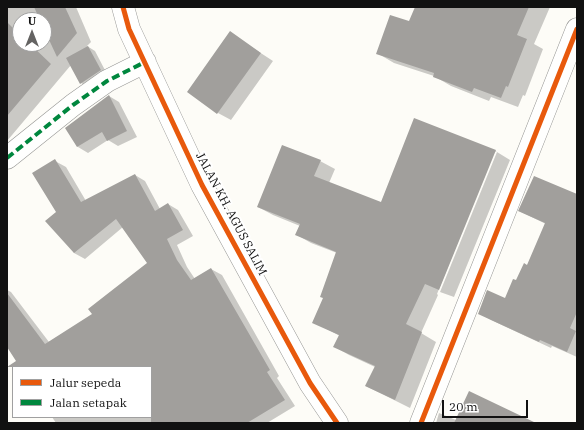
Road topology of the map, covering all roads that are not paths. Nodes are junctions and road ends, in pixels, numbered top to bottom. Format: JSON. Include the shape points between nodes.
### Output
{"nodes":[{"id":1,"x":123,"y":7,"type":"edge"},
{"id":2,"x":577,"y":29,"type":"edge"},
{"id":3,"x":144,"y":62,"type":"junction"},
{"id":4,"x":7,"y":158,"type":"edge"},
{"id":5,"x":336,"y":423,"type":"edge"},
{"id":6,"x":421,"y":423,"type":"edge"}],
"edges":[{"from":1,"to":3,"type":"street","name":"JALAN KH. AGUS SALIM","via":[[129,29]]},
{"from":2,"to":6,"type":"street"},
{"from":3,"to":4,"type":"street","via":[[107,80]]},
{"from":3,"to":5,"type":"street","name":"JALAN KH. AGUS SALIM","via":[[202,185],[310,383]]}]}
